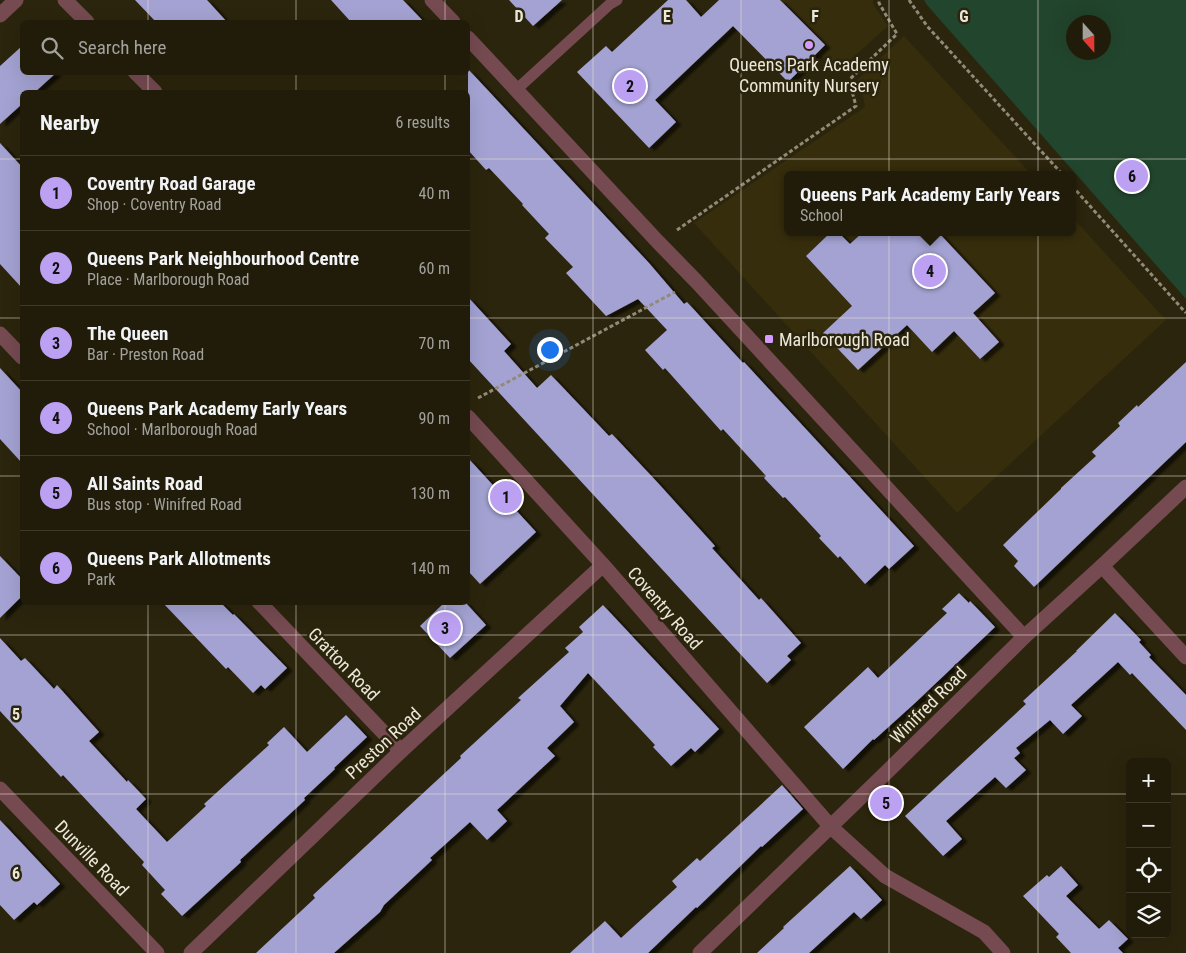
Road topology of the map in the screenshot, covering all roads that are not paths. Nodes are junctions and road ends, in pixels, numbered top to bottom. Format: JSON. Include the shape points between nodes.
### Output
{"nodes":[{"id":1,"x":16,"y":0,"type":"edge"},
{"id":2,"x":65,"y":0,"type":"edge"},
{"id":3,"x":432,"y":0,"type":"edge"},
{"id":4,"x":617,"y":0,"type":"edge"},
{"id":5,"x":0,"y":15,"type":"edge"},
{"id":6,"x":85,"y":20,"type":"edge"},
{"id":7,"x":451,"y":20,"type":"edge"},
{"id":8,"x":470,"y":40,"type":"edge"},
{"id":9,"x":139,"y":75,"type":"edge"},
{"id":10,"x":153,"y":90,"type":"edge"},
{"id":11,"x":516,"y":90,"type":"junction"},
{"id":12,"x":0,"y":334,"type":"edge"},
{"id":13,"x":20,"y":355,"type":"edge"},
{"id":14,"x":470,"y":419,"type":"edge"},
{"id":15,"x":1186,"y":487,"type":"edge"},
{"id":16,"x":603,"y":565,"type":"junction"},
{"id":17,"x":1102,"y":566,"type":"junction"},
{"id":18,"x":262,"y":605,"type":"edge"},
{"id":19,"x":1024,"y":637,"type":"junction"},
{"id":20,"x":1186,"y":657,"type":"edge"},
{"id":21,"x":401,"y":750,"type":"junction"},
{"id":22,"x":0,"y":789,"type":"edge"},
{"id":23,"x":830,"y":827,"type":"junction"},
{"id":24,"x":157,"y":953,"type":"edge"},
{"id":25,"x":191,"y":953,"type":"edge"},
{"id":26,"x":700,"y":953,"type":"edge"},
{"id":27,"x":1003,"y":953,"type":"edge"}],
"edges":[{"from":1,"to":5,"type":"street"},
{"from":2,"to":6,"type":"street"},
{"from":3,"to":7,"type":"street"},
{"from":4,"to":11,"type":"lane"},
{"from":8,"to":11,"type":"street"},
{"from":9,"to":10,"type":"street"},
{"from":11,"to":19,"type":"street"},
{"from":12,"to":13,"type":"street"},
{"from":14,"to":16,"type":"street","name":"Coventry Road"},
{"from":15,"to":17,"type":"street","name":"Winifred Road"},
{"from":16,"to":21,"type":"street","name":"Preston Road"},
{"from":16,"to":23,"type":"street","name":"Coventry Road"},
{"from":17,"to":19,"type":"street","name":"Winifred Road"},
{"from":17,"to":20,"type":"street"},
{"from":18,"to":21,"type":"street","name":"Gratton Road"},
{"from":19,"to":23,"type":"street","name":"Winifred Road"},
{"from":21,"to":25,"type":"street","name":"Preston Road"},
{"from":22,"to":24,"type":"street","name":"Dunville Road"},
{"from":23,"to":26,"type":"street","name":"Winifred Road"},
{"from":23,"to":27,"type":"street","name":"Coventry Road","via":[[885,876],[984,932]]}]}
